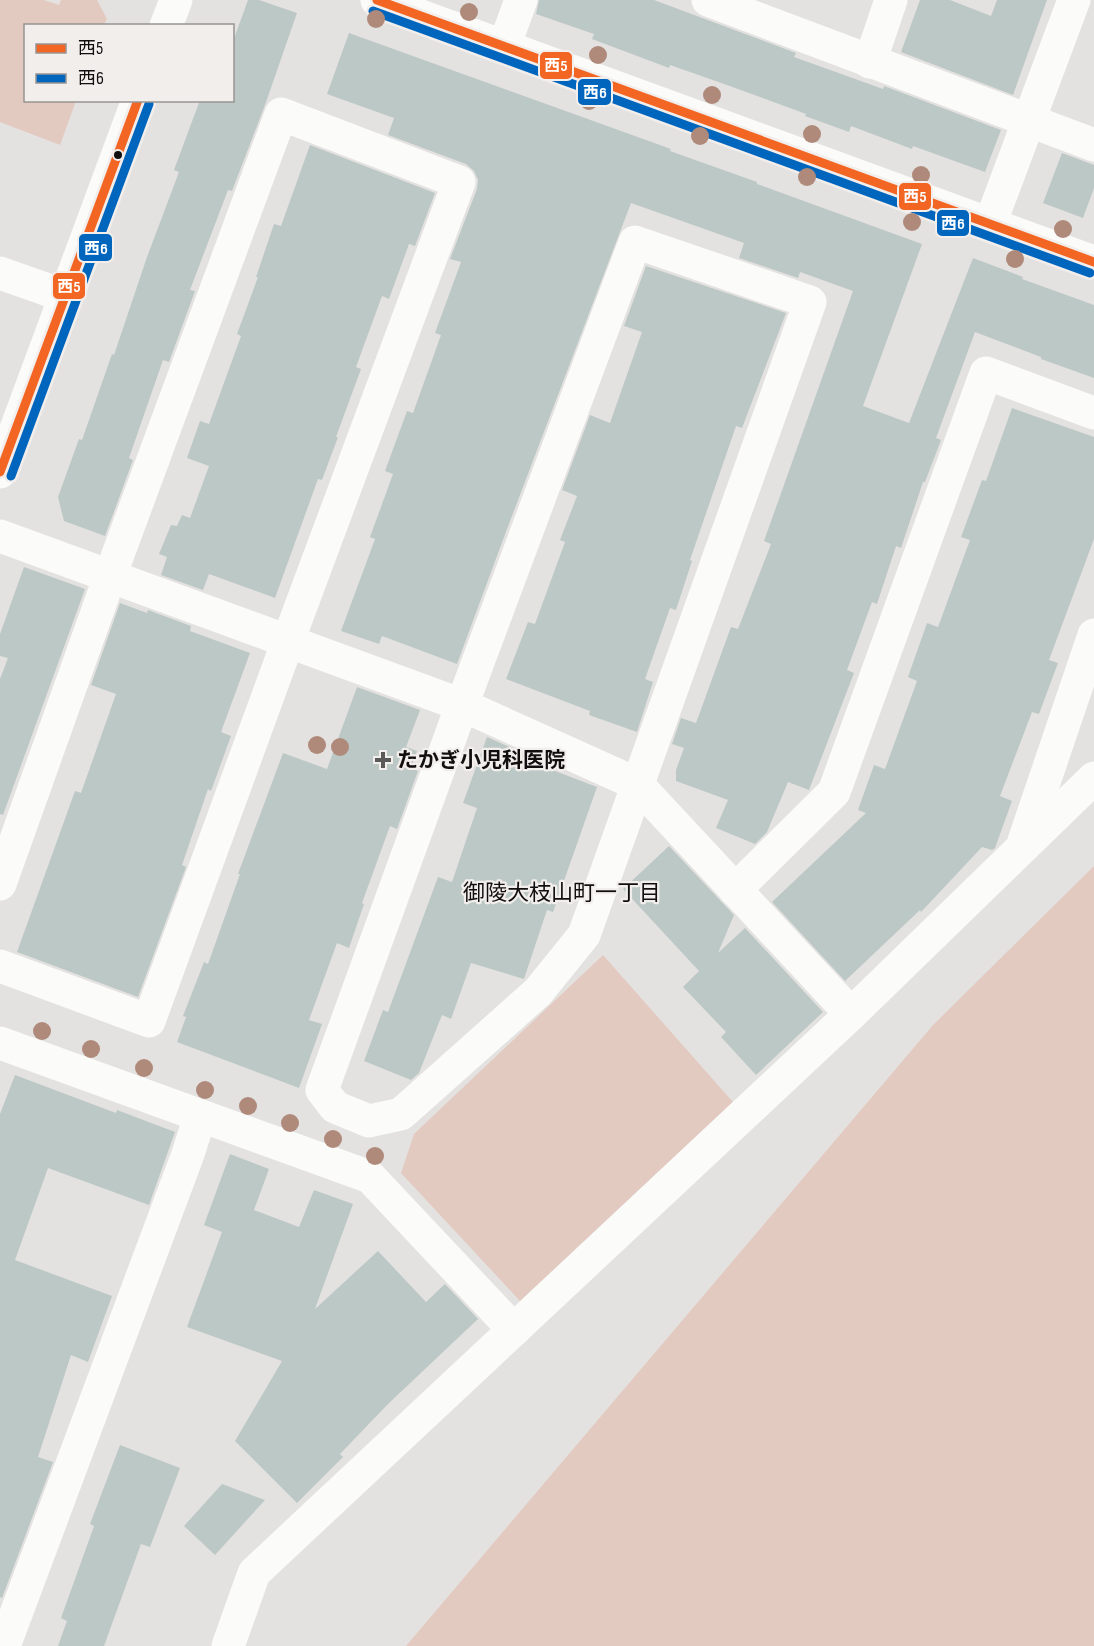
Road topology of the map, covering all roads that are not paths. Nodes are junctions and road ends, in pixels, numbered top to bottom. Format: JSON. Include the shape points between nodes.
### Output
{"nodes":[{"id":1,"x":176,"y":0,"type":"edge"},
{"id":2,"x":377,"y":0,"type":"edge"},
{"id":3,"x":521,"y":0,"type":"edge"},
{"id":4,"x":708,"y":0,"type":"edge"},
{"id":5,"x":891,"y":0,"type":"edge"},
{"id":6,"x":1074,"y":0,"type":"edge"},
{"id":7,"x":167,"y":24,"type":"edge"},
{"id":8,"x":504,"y":47,"type":"junction"},
{"id":9,"x":870,"y":62,"type":"junction"},
{"id":10,"x":137,"y":102,"type":"edge"},
{"id":11,"x":1029,"y":122,"type":"junction"},
{"id":12,"x":1094,"y":146,"type":"edge"},
{"id":13,"x":990,"y":224,"type":"junction"},
{"id":14,"x":1094,"y":262,"type":"edge"},
{"id":15,"x":0,"y":273,"type":"edge"},
{"id":16,"x":65,"y":296,"type":"junction"},
{"id":17,"x":1094,"y":413,"type":"edge"},
{"id":18,"x":0,"y":472,"type":"edge"},
{"id":19,"x":0,"y":536,"type":"edge"},
{"id":20,"x":110,"y":576,"type":"junction"},
{"id":21,"x":1094,"y":635,"type":"edge"},
{"id":22,"x":288,"y":641,"type":"junction"},
{"id":23,"x":462,"y":705,"type":"junction"},
{"id":24,"x":1094,"y":778,"type":"edge"},
{"id":25,"x":637,"y":784,"type":"junction"},
{"id":26,"x":1022,"y":847,"type":"junction"},
{"id":27,"x":0,"y":884,"type":"edge"},
{"id":28,"x":735,"y":890,"type":"junction"},
{"id":29,"x":0,"y":966,"type":"edge"},
{"id":30,"x":851,"y":1014,"type":"junction"},
{"id":31,"x":0,"y":1043,"type":"edge"},
{"id":32,"x":200,"y":1116,"type":"junction"},
{"id":33,"x":514,"y":1330,"type":"junction"},
{"id":34,"x":4,"y":1646,"type":"edge"},
{"id":35,"x":228,"y":1646,"type":"edge"}],
"edges":[{"from":1,"to":7,"type":"street"},
{"from":2,"to":8,"type":"street"},
{"from":3,"to":8,"type":"street"},
{"from":4,"to":9,"type":"street"},
{"from":5,"to":9,"type":"street"},
{"from":6,"to":11,"type":"street"},
{"from":8,"to":13,"type":"street"},
{"from":9,"to":11,"type":"street"},
{"from":10,"to":16,"type":"street"},
{"from":11,"to":12,"type":"street"},
{"from":11,"to":13,"type":"street"},
{"from":13,"to":14,"type":"street"},
{"from":15,"to":16,"type":"street"},
{"from":16,"to":18,"type":"street"},
{"from":17,"to":28,"type":"street","via":[[986,373],[834,792]]},
{"from":19,"to":20,"type":"street"},
{"from":20,"to":22,"type":"street"},
{"from":20,"to":22,"type":"street","via":[[281,114],[459,182]]},
{"from":20,"to":27,"type":"street"},
{"from":21,"to":26,"type":"street"},
{"from":22,"to":23,"type":"street"},
{"from":22,"to":29,"type":"street","via":[[149,1021]]},
{"from":23,"to":25,"type":"street"},
{"from":23,"to":25,"type":"street","via":[[322,1090],[335,1107],[369,1122],[401,1114],[538,992],[584,935]]},
{"from":23,"to":25,"type":"street","via":[[635,242],[810,302]]},
{"from":24,"to":26,"type":"street"},
{"from":25,"to":28,"type":"street"},
{"from":26,"to":30,"type":"street"},
{"from":28,"to":30,"type":"street"},
{"from":30,"to":33,"type":"street"},
{"from":31,"to":32,"type":"street"},
{"from":32,"to":33,"type":"street","via":[[370,1177]]},
{"from":32,"to":34,"type":"street"},
{"from":33,"to":35,"type":"street","via":[[254,1573]]}]}
